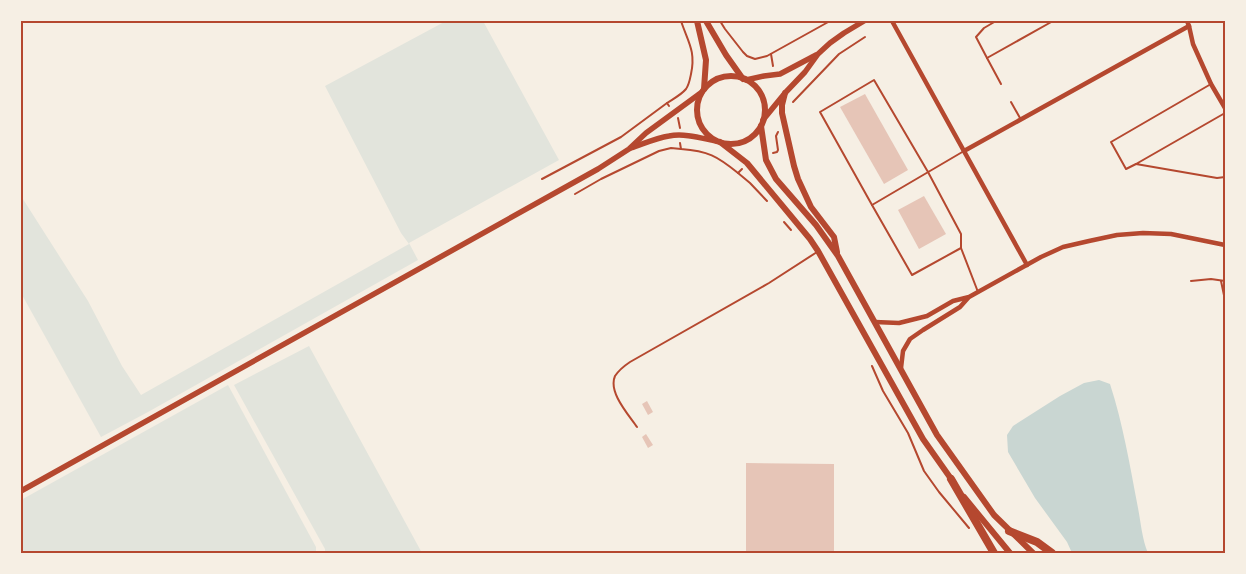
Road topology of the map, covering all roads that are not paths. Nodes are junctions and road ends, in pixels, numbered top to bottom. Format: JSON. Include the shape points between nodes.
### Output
{"nodes":[{"id":1,"x":697,"y":21,"type":"edge"},
{"id":2,"x":706,"y":21,"type":"edge"},
{"id":3,"x":864,"y":21,"type":"edge"},
{"id":4,"x":892,"y":21,"type":"edge"},
{"id":5,"x":996,"y":21,"type":"edge"},
{"id":6,"x":1053,"y":21,"type":"edge"},
{"id":7,"x":1188,"y":23,"type":"edge"},
{"id":8,"x":818,"y":54,"type":"junction"},
{"id":9,"x":987,"y":58,"type":"junction"},
{"id":10,"x":744,"y":79,"type":"junction"},
{"id":11,"x":1001,"y":84,"type":"dead end"},
{"id":12,"x":1211,"y":84,"type":"junction"},
{"id":13,"x":703,"y":91,"type":"junction"},
{"id":14,"x":784,"y":94,"type":"junction"},
{"id":15,"x":1011,"y":102,"type":"dead end"},
{"id":16,"x":1225,"y":108,"type":"edge"},
{"id":17,"x":1225,"y":113,"type":"edge"},
{"id":18,"x":1021,"y":120,"type":"junction"},
{"id":19,"x":762,"y":123,"type":"junction"},
{"id":20,"x":718,"y":142,"type":"junction"},
{"id":21,"x":629,"y":148,"type":"junction"},
{"id":22,"x":964,"y":151,"type":"junction"},
{"id":23,"x":1136,"y":164,"type":"junction"},
{"id":24,"x":928,"y":172,"type":"junction"},
{"id":25,"x":1225,"y":177,"type":"edge"},
{"id":26,"x":872,"y":205,"type":"junction"},
{"id":27,"x":1225,"y":245,"type":"edge"},
{"id":28,"x":961,"y":248,"type":"junction"},
{"id":29,"x":818,"y":251,"type":"junction"},
{"id":30,"x":838,"y":256,"type":"junction"},
{"id":31,"x":1027,"y":265,"type":"junction"},
{"id":32,"x":1221,"y":280,"type":"junction"},
{"id":33,"x":1190,"y":281,"type":"dead end"},
{"id":34,"x":1225,"y":281,"type":"edge"},
{"id":35,"x":978,"y":292,"type":"junction"},
{"id":36,"x":968,"y":297,"type":"junction"},
{"id":37,"x":1225,"y":300,"type":"edge"},
{"id":38,"x":875,"y":322,"type":"junction"},
{"id":39,"x":901,"y":369,"type":"junction"},
{"id":40,"x":636,"y":427,"type":"dead end"},
{"id":41,"x":950,"y":479,"type":"junction"},
{"id":42,"x":21,"y":491,"type":"edge"},
{"id":43,"x":1009,"y":531,"type":"junction"},
{"id":44,"x":994,"y":553,"type":"edge"},
{"id":45,"x":1010,"y":553,"type":"edge"},
{"id":46,"x":1033,"y":553,"type":"edge"},
{"id":47,"x":1052,"y":553,"type":"edge"}],
"edges":[{"from":1,"to":13,"type":"main road","via":[[706,60]]},
{"from":2,"to":10,"type":"main road"},
{"from":3,"to":8,"type":"street"},
{"from":4,"to":22,"type":"street"},
{"from":5,"to":9,"type":"lane","via":[[976,37]]},
{"from":6,"to":9,"type":"lane"},
{"from":7,"to":12,"type":"street","via":[[1192,44]]},
{"from":7,"to":18,"type":"street"},
{"from":8,"to":10,"type":"street","via":[[780,74]]},
{"from":8,"to":14,"type":"street"},
{"from":9,"to":11,"type":"lane"},
{"from":10,"to":13,"type":"main road","via":[[725,77],[714,81]]},
{"from":10,"to":19,"type":"main road","via":[[762,97]]},
{"from":12,"to":16,"type":"street"},
{"from":12,"to":23,"type":"lane","via":[[1111,142],[1126,169]]},
{"from":13,"to":20,"type":"main road","via":[[698,103],[698,120],[703,130]]},
{"from":13,"to":21,"type":"street"},
{"from":14,"to":19,"type":"street"},
{"from":14,"to":30,"type":"main road","via":[[782,113],[798,179],[811,206],[834,237]]},
{"from":15,"to":18,"type":"lane"},
{"from":17,"to":23,"type":"lane"},
{"from":18,"to":22,"type":"street"},
{"from":19,"to":20,"type":"main road","via":[[753,136],[743,142]]},
{"from":19,"to":30,"type":"main road","via":[[766,160],[776,179]]},
{"from":20,"to":21,"type":"street","via":[[674,135]]},
{"from":20,"to":29,"type":"main road","via":[[747,163]]},
{"from":21,"to":42,"type":"street","via":[[598,169]]},
{"from":22,"to":24,"type":"lane"},
{"from":22,"to":31,"type":"street"},
{"from":23,"to":25,"type":"lane"},
{"from":24,"to":26,"type":"lane"},
{"from":24,"to":26,"type":"lane","via":[[874,80],[820,112]]},
{"from":24,"to":28,"type":"lane","via":[[961,234]]},
{"from":26,"to":28,"type":"lane","via":[[912,275]]},
{"from":27,"to":31,"type":"street","via":[[1171,234],[1117,235],[1064,248]]},
{"from":28,"to":35,"type":"lane"},
{"from":29,"to":40,"type":"lane","via":[[619,370],[614,378],[615,392]]},
{"from":29,"to":41,"type":"main road","via":[[923,439]]},
{"from":30,"to":38,"type":"main road"},
{"from":31,"to":35,"type":"street"},
{"from":32,"to":33,"type":"lane"},
{"from":32,"to":34,"type":"lane"},
{"from":32,"to":37,"type":"lane"},
{"from":35,"to":36,"type":"street"},
{"from":36,"to":38,"type":"street","via":[[953,301],[927,316],[899,323]]},
{"from":36,"to":39,"type":"street","via":[[960,308],[910,339]]},
{"from":38,"to":39,"type":"main road"},
{"from":39,"to":43,"type":"main road","via":[[937,435]]},
{"from":41,"to":44,"type":"highway"},
{"from":41,"to":45,"type":"main road"},
{"from":43,"to":46,"type":"main road"},
{"from":43,"to":47,"type":"highway","via":[[1038,542]]}]}
